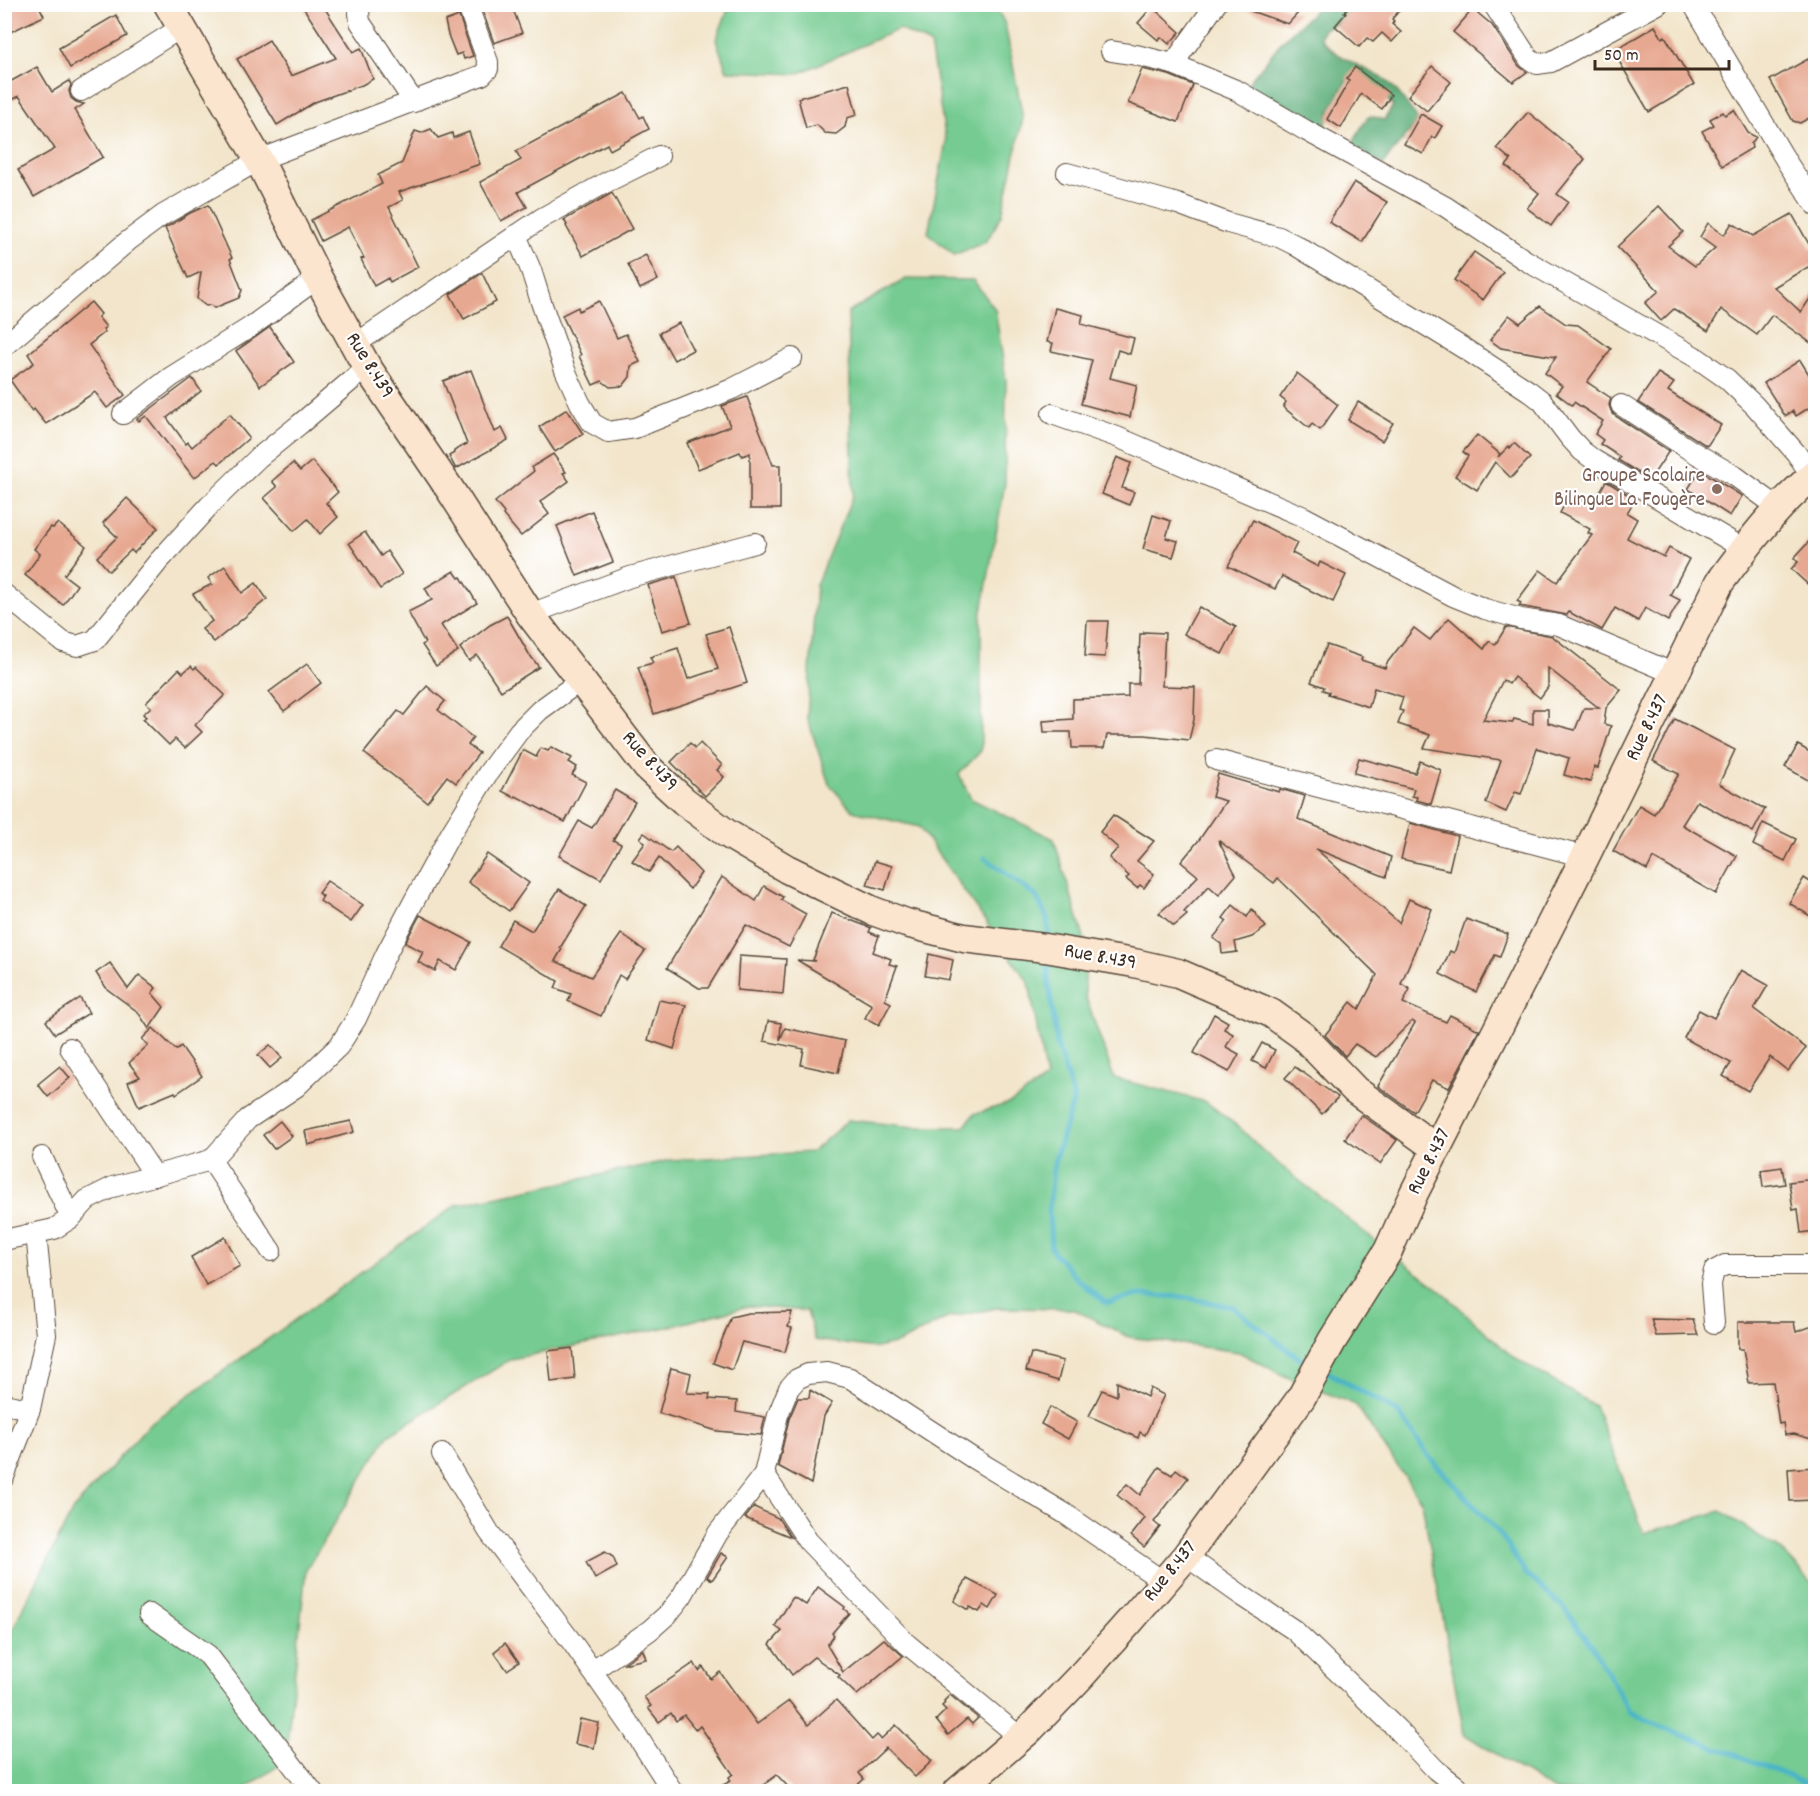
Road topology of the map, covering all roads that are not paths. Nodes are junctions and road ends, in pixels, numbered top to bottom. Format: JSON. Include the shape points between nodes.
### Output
{"nodes":[{"id":1,"x":361,"y":4,"type":"edge"},
{"id":2,"x":467,"y":4,"type":"edge"},
{"id":3,"x":1216,"y":4,"type":"edge"},
{"id":4,"x":1493,"y":4,"type":"edge"},
{"id":5,"x":1658,"y":4,"type":"edge"},
{"id":6,"x":1693,"y":4,"type":"edge"},
{"id":7,"x":175,"y":16,"type":"edge"},
{"id":8,"x":1111,"y":51,"type":"dead end"},
{"id":9,"x":1173,"y":64,"type":"junction"},
{"id":10,"x":81,"y":91,"type":"dead end"},
{"id":11,"x":414,"y":102,"type":"junction"},
{"id":12,"x":659,"y":156,"type":"dead end"},
{"id":13,"x":259,"y":160,"type":"junction"},
{"id":14,"x":1067,"y":173,"type":"dead end"},
{"id":15,"x":1815,"y":206,"type":"edge"},
{"id":16,"x":516,"y":235,"type":"junction"},
{"id":17,"x":318,"y":278,"type":"junction"},
{"id":18,"x":4,"y":346,"type":"edge"},
{"id":19,"x":360,"y":356,"type":"junction"},
{"id":20,"x":792,"y":358,"type":"dead end"},
{"id":21,"x":1621,"y":405,"type":"dead end"},
{"id":22,"x":123,"y":414,"type":"dead end"},
{"id":23,"x":1052,"y":414,"type":"dead end"},
{"id":24,"x":1814,"y":475,"type":"edge"},
{"id":25,"x":1779,"y":508,"type":"junction"},
{"id":26,"x":755,"y":543,"type":"dead end"},
{"id":27,"x":1744,"y":549,"type":"junction"},
{"id":28,"x":4,"y":594,"type":"edge"},
{"id":29,"x":530,"y":614,"type":"junction"},
{"id":30,"x":1675,"y":674,"type":"junction"},
{"id":31,"x":580,"y":681,"type":"junction"},
{"id":32,"x":1216,"y":760,"type":"dead end"},
{"id":33,"x":1585,"y":857,"type":"junction"},
{"id":34,"x":70,"y":1048,"type":"dead end"},
{"id":35,"x":1437,"y":1149,"type":"junction"},
{"id":36,"x":42,"y":1157,"type":"dead end"},
{"id":37,"x":211,"y":1160,"type":"junction"},
{"id":38,"x":155,"y":1176,"type":"junction"},
{"id":39,"x":71,"y":1218,"type":"junction"},
{"id":40,"x":36,"y":1233,"type":"junction"},
{"id":41,"x":4,"y":1240,"type":"edge"},
{"id":42,"x":271,"y":1251,"type":"dead end"},
{"id":43,"x":1815,"y":1265,"type":"edge"},
{"id":44,"x":1714,"y":1323,"type":"dead end"},
{"id":45,"x":4,"y":1404,"type":"edge"},
{"id":46,"x":30,"y":1409,"type":"junction"},
{"id":47,"x":442,"y":1454,"type":"dead end"},
{"id":48,"x":764,"y":1474,"type":"junction"},
{"id":49,"x":4,"y":1477,"type":"edge"},
{"id":50,"x":1186,"y":1556,"type":"junction"},
{"id":51,"x":1164,"y":1582,"type":"junction"},
{"id":52,"x":149,"y":1614,"type":"dead end"},
{"id":53,"x":592,"y":1671,"type":"junction"},
{"id":54,"x":1021,"y":1738,"type":"junction"},
{"id":55,"x":313,"y":1791,"type":"edge"},
{"id":56,"x":673,"y":1791,"type":"edge"},
{"id":57,"x":957,"y":1791,"type":"edge"},
{"id":58,"x":1464,"y":1791,"type":"edge"}],
"edges":[{"from":1,"to":11,"type":"street","via":[[360,22]]},
{"from":2,"to":11,"type":"street","via":[[488,69],[482,75]]},
{"from":3,"to":9,"type":"street"},
{"from":4,"to":5,"type":"street","via":[[1537,64],[1551,62]]},
{"from":6,"to":15,"type":"street"},
{"from":7,"to":10,"type":"street"},
{"from":7,"to":13,"type":"street","name":"Rue 8.439"},
{"from":8,"to":9,"type":"street"},
{"from":9,"to":24,"type":"street","via":[[1238,91],[1446,207],[1525,260],[1697,358],[1755,406]]},
{"from":11,"to":13,"type":"street"},
{"from":12,"to":16,"type":"street"},
{"from":13,"to":17,"type":"street","name":"Rue 8.439"},
{"from":13,"to":18,"type":"street","via":[[164,215],[128,241]]},
{"from":14,"to":27,"type":"street","via":[[1178,204],[1295,245],[1529,391],[1594,460]]},
{"from":16,"to":19,"type":"street"},
{"from":16,"to":20,"type":"street","via":[[580,403],[592,423],[608,432],[635,428]]},
{"from":17,"to":19,"type":"street","name":"Rue 8.439"},
{"from":17,"to":22,"type":"street"},
{"from":19,"to":28,"type":"street","via":[[300,424],[209,506],[95,640],[77,646],[63,642]]},
{"from":19,"to":29,"type":"street","name":"Rue 8.439"},
{"from":21,"to":25,"type":"street"},
{"from":23,"to":30,"type":"street","via":[[1117,437],[1304,517],[1453,596],[1521,619],[1560,625]]},
{"from":24,"to":25,"type":"street","name":"Rue 8.437"},
{"from":25,"to":27,"type":"street","name":"Rue 8.437"},
{"from":26,"to":29,"type":"street","via":[[630,577]]},
{"from":27,"to":30,"type":"street","name":"Rue 8.437","via":[[1720,582]]},
{"from":29,"to":31,"type":"street","name":"Rue 8.439"},
{"from":30,"to":33,"type":"street","name":"Rue 8.437"},
{"from":31,"to":35,"type":"street","name":"Rue 8.439","via":[[647,767],[726,833],[787,869],[906,923],[964,938],[1057,950],[1178,973],[1271,1013],[1302,1036],[1355,1090]]},
{"from":31,"to":37,"type":"street","via":[[519,731],[488,773],[451,833],[339,1046],[296,1087],[248,1119]]},
{"from":32,"to":33,"type":"street"},
{"from":33,"to":35,"type":"street","name":"Rue 8.437"},
{"from":34,"to":38,"type":"street"},
{"from":35,"to":50,"type":"street","name":"Rue 8.437","via":[[1388,1251],[1295,1407]]},
{"from":36,"to":39,"type":"street"},
{"from":37,"to":38,"type":"street"},
{"from":37,"to":42,"type":"street"},
{"from":38,"to":39,"type":"street","via":[[113,1187],[87,1200]]},
{"from":39,"to":40,"type":"street","via":[[54,1229]]},
{"from":40,"to":41,"type":"street"},
{"from":40,"to":46,"type":"street","via":[[46,1335]]},
{"from":43,"to":44,"type":"street","via":[[1725,1265],[1714,1271]]},
{"from":45,"to":46,"type":"street"},
{"from":46,"to":49,"type":"street"},
{"from":47,"to":53,"type":"street","via":[[489,1532]]},
{"from":48,"to":51,"type":"street","via":[[778,1415],[797,1379],[827,1372],[850,1378],[1064,1513]]},
{"from":48,"to":53,"type":"street","via":[[718,1533],[668,1614]]},
{"from":48,"to":54,"type":"street","via":[[808,1540],[907,1644]]},
{"from":50,"to":51,"type":"street","name":"Rue 8.437"},
{"from":50,"to":58,"type":"street","via":[[1294,1630],[1436,1770]]},
{"from":51,"to":54,"type":"street","name":"Rue 8.437","via":[[1081,1677]]},
{"from":52,"to":55,"type":"street","via":[[208,1655]]},
{"from":53,"to":56,"type":"street"},
{"from":54,"to":57,"type":"street","name":"Rue 8.437"}]}
